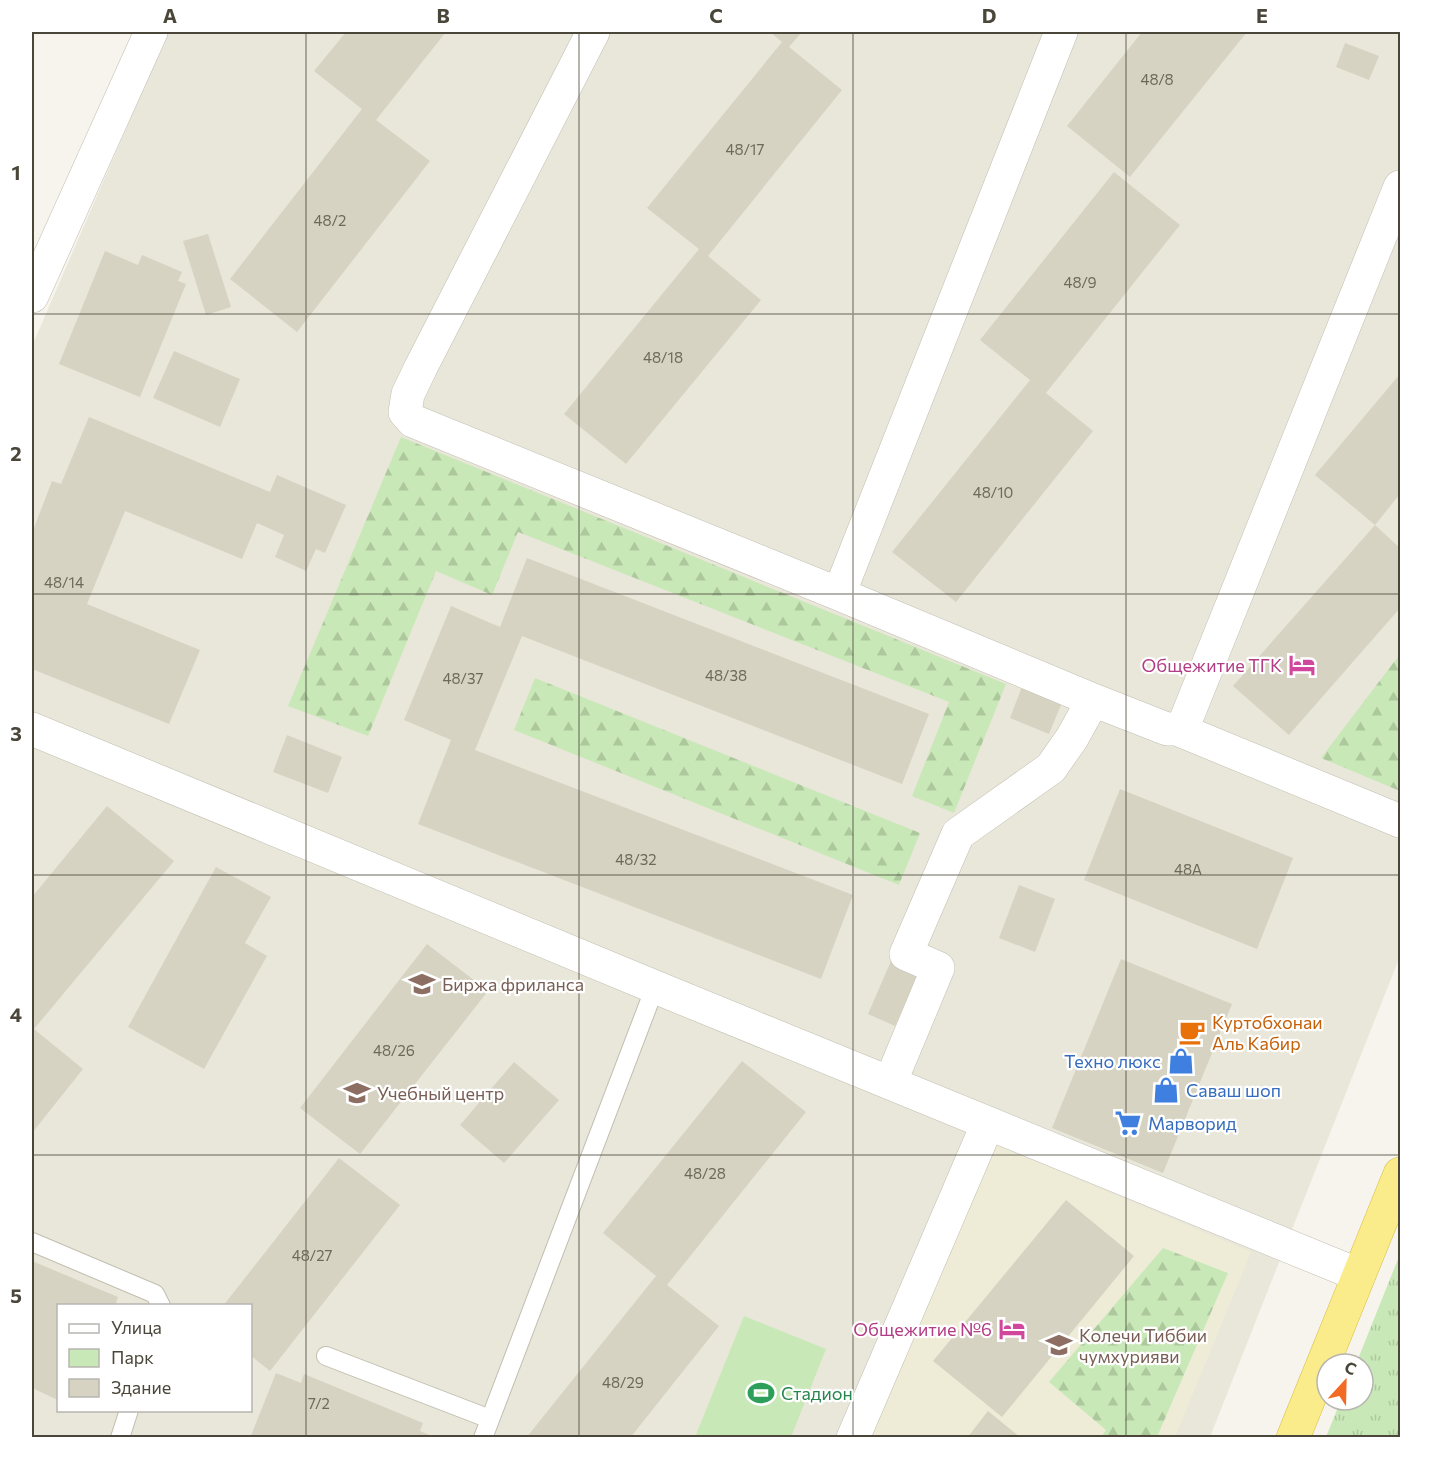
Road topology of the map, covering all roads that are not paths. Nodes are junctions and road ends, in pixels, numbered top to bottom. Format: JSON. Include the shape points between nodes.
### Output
{"nodes":[{"id":1,"x":151,"y":32,"type":"edge"},
{"id":2,"x":594,"y":32,"type":"edge"},
{"id":3,"x":1061,"y":32,"type":"edge"},
{"id":4,"x":1401,"y":188,"type":"edge"},
{"id":5,"x":32,"y":296,"type":"edge"},
{"id":6,"x":839,"y":594,"type":"junction"},
{"id":7,"x":1093,"y":700,"type":"junction"},
{"id":8,"x":32,"y":729,"type":"edge"},
{"id":9,"x":1177,"y":729,"type":"junction"},
{"id":10,"x":1401,"y":821,"type":"edge"},
{"id":11,"x":655,"y":987,"type":"junction"},
{"id":12,"x":890,"y":1083,"type":"junction"},
{"id":13,"x":988,"y":1123,"type":"junction"},
{"id":14,"x":1401,"y":1174,"type":"edge"},
{"id":15,"x":32,"y":1242,"type":"edge"},
{"id":16,"x":1359,"y":1275,"type":"junction"},
{"id":17,"x":160,"y":1304,"type":"edge"},
{"id":18,"x":326,"y":1356,"type":"dead end"},
{"id":19,"x":128,"y":1412,"type":"edge"},
{"id":20,"x":490,"y":1419,"type":"junction"},
{"id":21,"x":120,"y":1437,"type":"edge"},
{"id":22,"x":483,"y":1437,"type":"edge"},
{"id":23,"x":853,"y":1437,"type":"edge"},
{"id":24,"x":1293,"y":1437,"type":"edge"}],
"edges":[{"from":1,"to":5,"type":"street"},
{"from":2,"to":6,"type":"street","via":[[421,367],[408,394],[405,412],[413,421]]},
{"from":3,"to":6,"type":"street"},
{"from":4,"to":9,"type":"street","via":[[1185,722]]},
{"from":6,"to":7,"type":"street"},
{"from":7,"to":9,"type":"street","via":[[1167,729]]},
{"from":7,"to":12,"type":"street","via":[[1051,768],[958,834],[906,954],[938,968]]},
{"from":8,"to":11,"type":"street"},
{"from":9,"to":10,"type":"street"},
{"from":11,"to":12,"type":"street"},
{"from":11,"to":20,"type":"lane"},
{"from":12,"to":13,"type":"street"},
{"from":13,"to":16,"type":"street"},
{"from":13,"to":23,"type":"street"},
{"from":14,"to":16,"type":"highway"},
{"from":15,"to":17,"type":"lane","via":[[155,1294]]},
{"from":16,"to":24,"type":"highway"},
{"from":18,"to":20,"type":"lane"},
{"from":19,"to":21,"type":"lane"},
{"from":20,"to":22,"type":"lane"}]}
